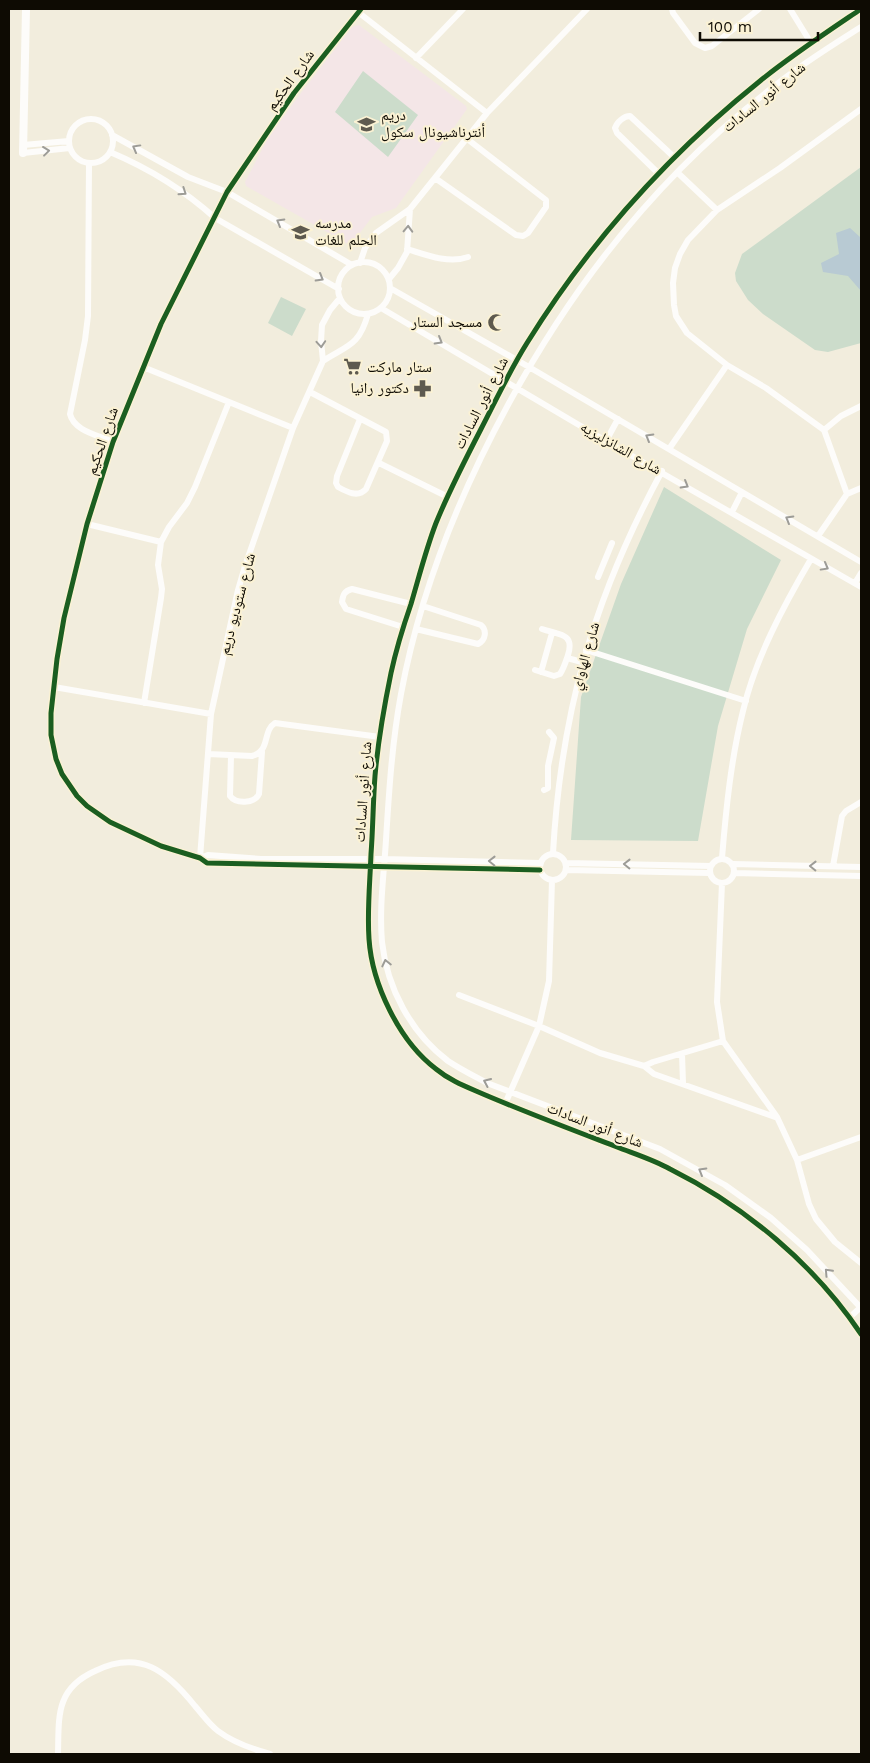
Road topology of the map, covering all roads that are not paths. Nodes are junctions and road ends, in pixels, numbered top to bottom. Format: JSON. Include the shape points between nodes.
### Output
{"nodes":[{"id":1,"x":26,"y":9,"type":"edge"},
{"id":2,"x":463,"y":9,"type":"edge"},
{"id":3,"x":587,"y":9,"type":"edge"},
{"id":4,"x":672,"y":9,"type":"edge"},
{"id":5,"x":759,"y":9,"type":"edge"},
{"id":6,"x":790,"y":9,"type":"edge"},
{"id":7,"x":360,"y":10,"type":"edge"},
{"id":8,"x":860,"y":10,"type":"edge"},
{"id":9,"x":861,"y":27,"type":"edge"},
{"id":10,"x":811,"y":42,"type":"junction"},
{"id":11,"x":416,"y":58,"type":"junction"},
{"id":12,"x":861,"y":109,"type":"edge"},
{"id":13,"x":487,"y":113,"type":"junction"},
{"id":14,"x":112,"y":135,"type":"junction"},
{"id":15,"x":466,"y":138,"type":"junction"},
{"id":16,"x":69,"y":145,"type":"junction"},
{"id":17,"x":23,"y":149,"type":"joint"},
{"id":18,"x":110,"y":152,"type":"junction"},
{"id":19,"x":675,"y":158,"type":"junction"},
{"id":20,"x":89,"y":163,"type":"junction"},
{"id":21,"x":678,"y":173,"type":"junction"},
{"id":22,"x":659,"y":174,"type":"junction"},
{"id":23,"x":435,"y":178,"type":"junction"},
{"id":24,"x":227,"y":192,"type":"junction"},
{"id":25,"x":410,"y":209,"type":"junction"},
{"id":26,"x":717,"y":210,"type":"junction"},
{"id":27,"x":215,"y":218,"type":"junction"},
{"id":28,"x":407,"y":249,"type":"junction"},
{"id":29,"x":468,"y":257,"type":"dead end"},
{"id":30,"x":360,"y":263,"type":"junction"},
{"id":31,"x":352,"y":265,"type":"junction"},
{"id":32,"x":389,"y":279,"type":"junction"},
{"id":33,"x":390,"y":288,"type":"junction"},
{"id":34,"x":338,"y":289,"type":"junction"},
{"id":35,"x":340,"y":298,"type":"junction"},
{"id":36,"x":381,"y":308,"type":"junction"},
{"id":37,"x":368,"y":314,"type":"junction"},
{"id":38,"x":517,"y":360,"type":"junction"},
{"id":39,"x":323,"y":361,"type":"junction"},
{"id":40,"x":727,"y":364,"type":"junction"},
{"id":41,"x":143,"y":367,"type":"junction"},
{"id":42,"x":529,"y":367,"type":"junction"},
{"id":43,"x":506,"y":381,"type":"junction"},
{"id":44,"x":518,"y":387,"type":"junction"},
{"id":45,"x":310,"y":392,"type":"junction"},
{"id":46,"x":229,"y":402,"type":"junction"},
{"id":47,"x":861,"y":406,"type":"edge"},
{"id":48,"x":360,"y":419,"type":"junction"},
{"id":49,"x":618,"y":419,"type":"junction"},
{"id":50,"x":293,"y":428,"type":"junction"},
{"id":51,"x":824,"y":430,"type":"junction"},
{"id":52,"x":606,"y":441,"type":"junction"},
{"id":53,"x":112,"y":442,"type":"junction"},
{"id":54,"x":669,"y":449,"type":"junction"},
{"id":55,"x":379,"y":463,"type":"junction"},
{"id":56,"x":662,"y":472,"type":"junction"},
{"id":57,"x":861,"y":488,"type":"edge"},
{"id":58,"x":742,"y":492,"type":"junction"},
{"id":59,"x":847,"y":494,"type":"junction"},
{"id":60,"x":448,"y":497,"type":"junction"},
{"id":61,"x":732,"y":512,"type":"junction"},
{"id":62,"x":87,"y":524,"type":"junction"},
{"id":63,"x":818,"y":536,"type":"junction"},
{"id":64,"x":161,"y":542,"type":"junction"},
{"id":65,"x":612,"y":543,"type":"dead end"},
{"id":66,"x":607,"y":555,"type":"junction"},
{"id":67,"x":811,"y":558,"type":"junction"},
{"id":68,"x":618,"y":559,"type":"junction"},
{"id":69,"x":861,"y":562,"type":"edge"},
{"id":70,"x":603,"y":566,"type":"junction"},
{"id":71,"x":614,"y":570,"type":"junction"},
{"id":72,"x":861,"y":573,"type":"edge"},
{"id":73,"x":598,"y":577,"type":"dead end"},
{"id":74,"x":858,"y":585,"type":"edge"},
{"id":75,"x":410,"y":604,"type":"junction"},
{"id":76,"x":422,"y":606,"type":"junction"},
{"id":77,"x":403,"y":627,"type":"junction"},
{"id":78,"x":416,"y":629,"type":"junction"},
{"id":79,"x":542,"y":629,"type":"dead end"},
{"id":80,"x":552,"y":633,"type":"junction"},
{"id":81,"x":586,"y":650,"type":"junction"},
{"id":82,"x":567,"y":658,"type":"junction"},
{"id":83,"x":582,"y":662,"type":"junction"},
{"id":84,"x":54,"y":687,"type":"junction"},
{"id":85,"x":746,"y":701,"type":"junction"},
{"id":86,"x":144,"y":703,"type":"junction"},
{"id":87,"x":211,"y":714,"type":"junction"},
{"id":88,"x":549,"y":732,"type":"dead end"},
{"id":89,"x":380,"y":737,"type":"junction"},
{"id":90,"x":262,"y":752,"type":"junction"},
{"id":91,"x":208,"y":754,"type":"junction"},
{"id":92,"x":549,"y":755,"type":"junction"},
{"id":93,"x":231,"y":756,"type":"junction"},
{"id":94,"x":562,"y":756,"type":"junction"},
{"id":95,"x":548,"y":766,"type":"junction"},
{"id":96,"x":560,"y":767,"type":"junction"},
{"id":97,"x":544,"y":790,"type":"dead end"},
{"id":98,"x":861,"y":802,"type":"edge"},
{"id":99,"x":553,"y":854,"type":"junction"},
{"id":100,"x":200,"y":858,"type":"junction"},
{"id":101,"x":722,"y":858,"type":"junction"},
{"id":102,"x":371,"y":859,"type":"junction"},
{"id":103,"x":384,"y":859,"type":"junction"},
{"id":104,"x":566,"y":862,"type":"junction"},
{"id":105,"x":733,"y":864,"type":"junction"},
{"id":106,"x":541,"y":866,"type":"junction"},
{"id":107,"x":833,"y":866,"type":"junction"},
{"id":108,"x":370,"y":867,"type":"junction"},
{"id":109,"x":384,"y":867,"type":"junction"},
{"id":110,"x":861,"y":867,"type":"edge"},
{"id":111,"x":711,"y":869,"type":"junction"},
{"id":112,"x":566,"y":870,"type":"junction"},
{"id":113,"x":734,"y":874,"type":"junction"},
{"id":114,"x":861,"y":876,"type":"edge"},
{"id":115,"x":552,"y":880,"type":"junction"},
{"id":116,"x":722,"y":883,"type":"junction"},
{"id":117,"x":459,"y":995,"type":"dead end"},
{"id":118,"x":539,"y":1026,"type":"junction"},
{"id":119,"x":417,"y":1029,"type":"junction"},
{"id":120,"x":406,"y":1037,"type":"junction"},
{"id":121,"x":723,"y":1041,"type":"junction"},
{"id":122,"x":682,"y":1054,"type":"junction"},
{"id":123,"x":644,"y":1066,"type":"junction"},
{"id":124,"x":683,"y":1083,"type":"junction"},
{"id":125,"x":510,"y":1092,"type":"junction"},
{"id":126,"x":505,"y":1104,"type":"junction"},
{"id":127,"x":777,"y":1117,"type":"junction"},
{"id":128,"x":861,"y":1137,"type":"edge"},
{"id":129,"x":797,"y":1160,"type":"junction"},
{"id":130,"x":861,"y":1263,"type":"edge"},
{"id":131,"x":861,"y":1307,"type":"edge"},
{"id":132,"x":850,"y":1317,"type":"junction"},
{"id":133,"x":861,"y":1334,"type":"edge"},
{"id":134,"x":248,"y":1751,"type":"edge"},
{"id":135,"x":58,"y":1754,"type":"edge"},
{"id":136,"x":270,"y":1754,"type":"edge"}],
"edges":[{"from":1,"to":17,"type":"street"},
{"from":2,"to":11,"type":"street"},
{"from":3,"to":13,"type":"street"},
{"from":4,"to":5,"type":"street","via":[[695,43],[705,48]]},
{"from":6,"to":10,"type":"street"},
{"from":7,"to":11,"type":"street"},
{"from":7,"to":24,"type":"street","name":"شارع الحكيم","via":[[294,93]]},
{"from":8,"to":10,"type":"street","name":"شارع أنور السادات"},
{"from":9,"to":21,"type":"street","name":"شارع أنور السادات","via":[[771,88]]},
{"from":10,"to":19,"type":"street","name":"شارع أنور السادات","via":[[724,111]]},
{"from":11,"to":13,"type":"street"},
{"from":12,"to":26,"type":"street"},
{"from":13,"to":15,"type":"street"},
{"from":14,"to":16,"type":"street","via":[[104,124],[84,120],[73,128]]},
{"from":14,"to":18,"type":"street"},
{"from":24,"to":14,"type":"street","one_way":true,"via":[[188,177]]},
{"from":15,"to":23,"type":"street"},
{"from":15,"to":23,"type":"street","via":[[546,200],[546,206],[528,233],[516,235]]},
{"from":16,"to":17,"type":"street"},
{"from":16,"to":20,"type":"street","via":[[77,158]]},
{"from":18,"to":20,"type":"street","via":[[101,161]]},
{"from":18,"to":27,"type":"street","one_way":true,"via":[[173,186]]},
{"from":19,"to":22,"type":"street","name":"شارع أنور السادات"},
{"from":19,"to":22,"type":"street","via":[[630,116],[618,123],[617,133]]},
{"from":20,"to":53,"type":"street","via":[[88,316],[70,414],[79,427]]},
{"from":21,"to":26,"type":"street"},
{"from":21,"to":42,"type":"street","name":"شارع أنور السادات","via":[[633,220],[601,260]]},
{"from":22,"to":38,"type":"street","name":"شارع أنور السادات","via":[[593,249],[552,304]]},
{"from":23,"to":25,"type":"street"},
{"from":24,"to":27,"type":"street","name":"شارع الحكيم"},
{"from":31,"to":24,"type":"street","one_way":true},
{"from":28,"to":25,"type":"street","one_way":true},
{"from":25,"to":30,"type":"street","via":[[376,233]]},
{"from":26,"to":40,"type":"street","via":[[688,240],[680,254],[673,283],[674,305],[676,316],[687,333]]},
{"from":27,"to":34,"type":"street","one_way":true},
{"from":27,"to":41,"type":"street","name":"شارع الحكيم","via":[[161,324]]},
{"from":28,"to":29,"type":"street","via":[[442,258],[461,260]]},
{"from":28,"to":32,"type":"street"},
{"from":30,"to":31,"type":"street"},
{"from":30,"to":32,"type":"street","via":[[377,266]]},
{"from":31,"to":34,"type":"street","via":[[342,275]]},
{"from":32,"to":33,"type":"street"},
{"from":33,"to":36,"type":"street"},
{"from":33,"to":38,"type":"street","name":"شارع الشانزليزيه"},
{"from":34,"to":35,"type":"street"},
{"from":35,"to":37,"type":"street","via":[[351,311]]},
{"from":35,"to":39,"type":"street","name":"شارع ستوديو دريم","one_way":true,"via":[[322,325]]},
{"from":36,"to":37,"type":"street"},
{"from":36,"to":43,"type":"street","name":"شارع الشانزليزيه","one_way":true},
{"from":37,"to":39,"type":"street","via":[[364,329],[354,344]]},
{"from":38,"to":42,"type":"street","name":"شارع الشانزليزيه"},
{"from":38,"to":43,"type":"street","name":"شارع أنور السادات"},
{"from":39,"to":45,"type":"street","name":"شارع ستوديو دريم"},
{"from":40,"to":51,"type":"street"},
{"from":40,"to":54,"type":"street"},
{"from":41,"to":46,"type":"street"},
{"from":41,"to":53,"type":"street","name":"شارع الحكيم"},
{"from":42,"to":44,"type":"street","name":"شارع أنور السادات"},
{"from":42,"to":49,"type":"street","name":"شارع الشانزليزيه"},
{"from":43,"to":44,"type":"street","name":"شارع الشانزليزيه"},
{"from":43,"to":60,"type":"street","name":"شارع أنور السادات"},
{"from":44,"to":52,"type":"street","name":"شارع الشانزليزيه"},
{"from":44,"to":76,"type":"street","name":"شارع أنور السادات","via":[[464,490]]},
{"from":45,"to":48,"type":"street"},
{"from":45,"to":50,"type":"street","name":"شارع ستوديو دريم"},
{"from":46,"to":50,"type":"street"},
{"from":46,"to":64,"type":"street","via":[[195,487]]},
{"from":47,"to":51,"type":"street"},
{"from":48,"to":55,"type":"street","via":[[386,432],[387,441]]},
{"from":48,"to":55,"type":"street","via":[[337,476],[338,487],[354,494],[363,493]]},
{"from":49,"to":52,"type":"street"},
{"from":54,"to":49,"type":"street","name":"شارع الشانزليزيه","one_way":true},
{"from":50,"to":87,"type":"street","name":"شارع ستوديو دريم","via":[[245,566]]},
{"from":51,"to":59,"type":"street"},
{"from":52,"to":56,"type":"street","name":"شارع الشانزليزيه"},
{"from":53,"to":62,"type":"street","name":"شارع الحكيم"},
{"from":54,"to":58,"type":"street","name":"شارع الشانزليزيه"},
{"from":55,"to":60,"type":"street"},
{"from":56,"to":61,"type":"street","name":"شارع الشانزليزيه","one_way":true},
{"from":56,"to":68,"type":"street","name":"شارع الهاواي"},
{"from":57,"to":59,"type":"street"},
{"from":58,"to":61,"type":"street"},
{"from":63,"to":58,"type":"street","name":"شارع الشانزليزيه","one_way":true},
{"from":59,"to":63,"type":"street"},
{"from":60,"to":75,"type":"street","name":"شارع أنور السادات"},
{"from":61,"to":67,"type":"street","name":"شارع الشانزليزيه"},
{"from":62,"to":64,"type":"street"},
{"from":62,"to":84,"type":"street","name":"شارع الحكيم","via":[[64,618]]},
{"from":63,"to":69,"type":"street","name":"شارع الشانزليزيه"},
{"from":64,"to":86,"type":"street","via":[[158,564],[162,589]]},
{"from":65,"to":66,"type":"street"},
{"from":66,"to":68,"type":"street"},
{"from":66,"to":70,"type":"street"},
{"from":67,"to":74,"type":"street","name":"شارع الشانزليزيه","one_way":true},
{"from":67,"to":85,"type":"street","via":[[767,642]]},
{"from":68,"to":71,"type":"street","name":"شارع الهاواي"},
{"from":70,"to":71,"type":"street"},
{"from":70,"to":73,"type":"street"},
{"from":71,"to":81,"type":"street","name":"شارع الهاواي"},
{"from":72,"to":74,"type":"street"},
{"from":75,"to":77,"type":"street","name":"شارع أنور السادات"},
{"from":75,"to":77,"type":"street","via":[[352,589],[343,596],[346,609]]},
{"from":76,"to":78,"type":"street","name":"شارع أنور السادات"},
{"from":76,"to":78,"type":"street","via":[[481,625],[485,634],[478,644]]},
{"from":77,"to":89,"type":"street","name":"شارع أنور السادات"},
{"from":78,"to":103,"type":"street","name":"شارع أنور السادات","via":[[391,754]]},
{"from":79,"to":80,"type":"street"},
{"from":80,"to":82,"type":"street","via":[[569,640],[571,646]]},
{"from":80,"to":82,"type":"street","via":[[538,671],[558,675]]},
{"from":81,"to":83,"type":"street","name":"شارع الهاواي"},
{"from":81,"to":85,"type":"street"},
{"from":82,"to":83,"type":"street"},
{"from":83,"to":94,"type":"street","name":"شارع الهاواي"},
{"from":84,"to":86,"type":"street"},
{"from":84,"to":100,"type":"street","name":"شارع الحكيم","via":[[51,735],[56,759],[77,796],[110,822],[161,846]]},
{"from":85,"to":101,"type":"street","via":[[730,784]]},
{"from":86,"to":87,"type":"street"},
{"from":87,"to":91,"type":"street","name":"شارع ستوديو دريم"},
{"from":88,"to":92,"type":"street","via":[[554,738]]},
{"from":89,"to":90,"type":"street","via":[[275,724],[271,726]]},
{"from":89,"to":102,"type":"street","name":"شارع أنور السادات"},
{"from":90,"to":93,"type":"street","via":[[252,756]]},
{"from":90,"to":93,"type":"street","via":[[258,794],[252,801],[236,801],[230,796]]},
{"from":91,"to":93,"type":"street"},
{"from":91,"to":100,"type":"street","name":"شارع ستوديو دريم"},
{"from":92,"to":94,"type":"street"},
{"from":92,"to":95,"type":"street"},
{"from":94,"to":96,"type":"street","name":"شارع الهاواي"},
{"from":95,"to":96,"type":"street"},
{"from":95,"to":97,"type":"street","via":[[548,788]]},
{"from":96,"to":99,"type":"street","name":"شارع الهاواي"},
{"from":98,"to":107,"type":"street","via":[[842,816]]},
{"from":99,"to":104,"type":"street"},
{"from":99,"to":106,"type":"street","via":[[545,856]]},
{"from":100,"to":102,"type":"street","via":[[208,855],[261,859]]},
{"from":100,"to":108,"type":"street","name":"شارع الحكيم","via":[[214,863]]},
{"from":101,"to":105,"type":"street"},
{"from":101,"to":111,"type":"street","via":[[715,860]]},
{"from":102,"to":103,"type":"street"},
{"from":102,"to":108,"type":"street","name":"شارع أنور السادات"},
{"from":106,"to":103,"type":"street","one_way":true},
{"from":103,"to":109,"type":"street","name":"شارع أنور السادات"},
{"from":111,"to":104,"type":"street","one_way":true},
{"from":104,"to":112,"type":"street"},
{"from":107,"to":105,"type":"street","one_way":true},
{"from":105,"to":113,"type":"street"},
{"from":106,"to":109,"type":"street","name":"شارع الحكيم"},
{"from":106,"to":115,"type":"street","via":[[544,877]]},
{"from":107,"to":110,"type":"street"},
{"from":108,"to":109,"type":"street","name":"شارع الحكيم"},
{"from":108,"to":120,"type":"street","name":"شارع أنور السادات","via":[[369,939],[372,960],[386,1002]]},
{"from":119,"to":109,"type":"street","name":"شارع أنور السادات","one_way":true,"via":[[392,986],[386,966],[381,929]]},
{"from":111,"to":112,"type":"street"},
{"from":111,"to":116,"type":"street","via":[[714,880]]},
{"from":112,"to":115,"type":"street","via":[[561,878]]},
{"from":113,"to":114,"type":"street"},
{"from":113,"to":116,"type":"street"},
{"from":115,"to":118,"type":"street","via":[[551,965]]},
{"from":116,"to":121,"type":"street","via":[[717,1002]]},
{"from":117,"to":118,"type":"street"},
{"from":118,"to":123,"type":"street","via":[[600,1053]]},
{"from":118,"to":125,"type":"street"},
{"from":119,"to":120,"type":"street"},
{"from":125,"to":119,"type":"street","name":"شارع أنور السادات","one_way":true,"via":[[446,1059]]},
{"from":120,"to":126,"type":"street","name":"شارع أنور السادات","via":[[436,1069],[454,1081]]},
{"from":121,"to":122,"type":"street"},
{"from":121,"to":127,"type":"street"},
{"from":122,"to":123,"type":"street"},
{"from":122,"to":124,"type":"street"},
{"from":123,"to":124,"type":"street","via":[[654,1074]]},
{"from":124,"to":127,"type":"street"},
{"from":125,"to":126,"type":"street"},
{"from":131,"to":125,"type":"street","name":"شارع أنور السادات","one_way":true,"via":[[807,1250],[771,1218],[725,1185],[660,1149]]},
{"from":126,"to":132,"type":"street","name":"شارع أنور السادات","via":[[668,1168],[710,1190],[741,1211],[794,1256]]},
{"from":127,"to":129,"type":"street"},
{"from":128,"to":129,"type":"street"},
{"from":129,"to":130,"type":"street","via":[[816,1219]]},
{"from":131,"to":132,"type":"street"},
{"from":132,"to":133,"type":"street","name":"شارع أنور السادات"},
{"from":134,"to":135,"type":"street","via":[[206,1719],[173,1680],[161,1671],[147,1665],[120,1662],[88,1674],[69,1689],[60,1709]]},
{"from":134,"to":136,"type":"street"}]}
